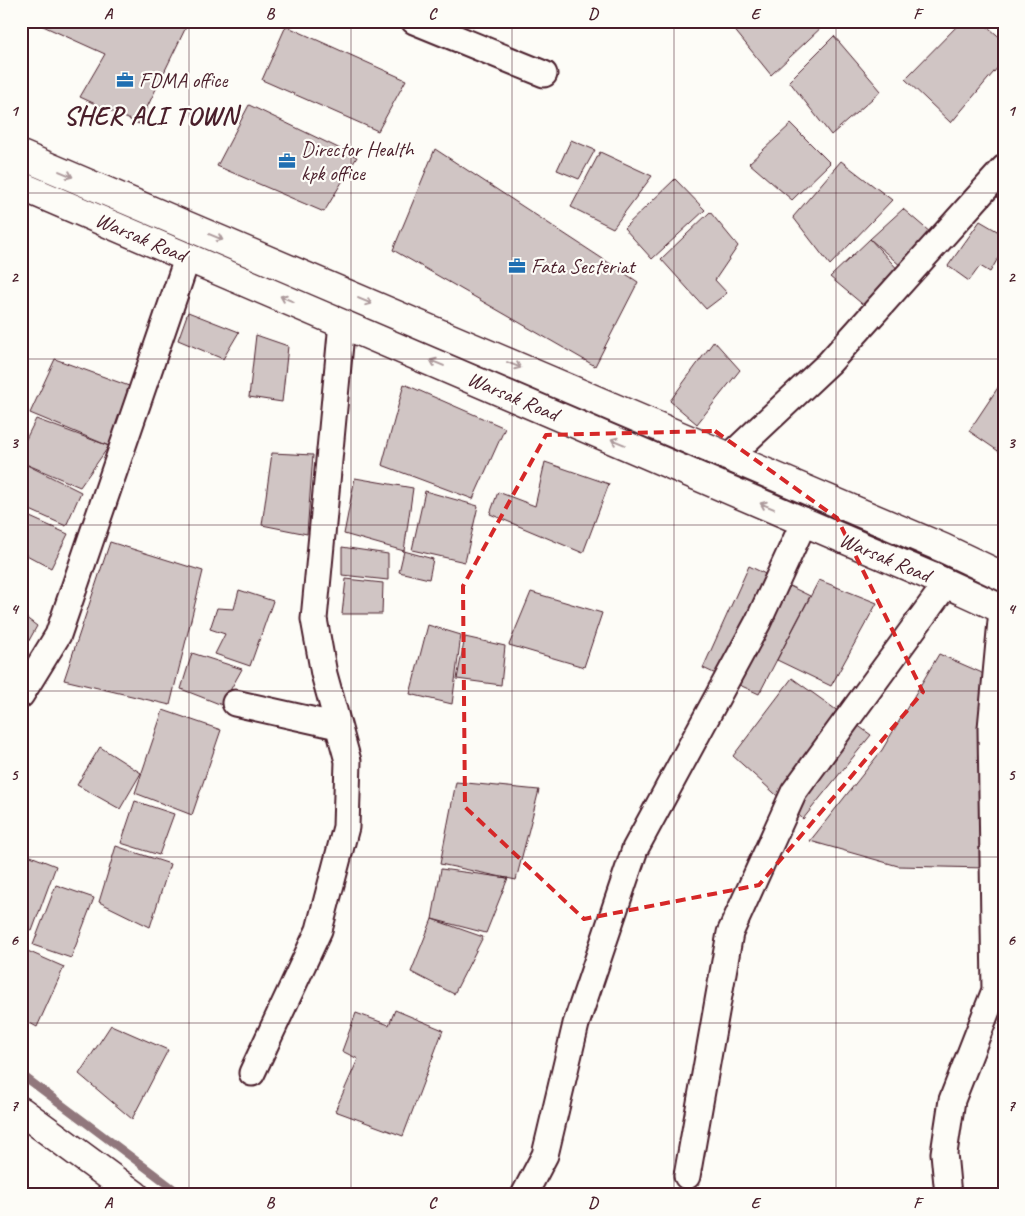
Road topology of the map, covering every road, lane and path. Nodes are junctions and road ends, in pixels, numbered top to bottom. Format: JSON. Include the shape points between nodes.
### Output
{"nodes":[{"id":1,"x":414,"y":21,"type":"edge"},
{"id":2,"x":544,"y":74,"type":"dead end"},
{"id":3,"x":21,"y":155,"type":"edge"},
{"id":4,"x":1004,"y":168,"type":"edge"},
{"id":5,"x":21,"y":186,"type":"edge"},
{"id":6,"x":188,"y":256,"type":"junction"},
{"id":7,"x":342,"y":322,"type":"junction"},
{"id":8,"x":729,"y":457,"type":"junction"},
{"id":9,"x":804,"y":522,"type":"junction"},
{"id":10,"x":888,"y":525,"type":"junction"},
{"id":11,"x":877,"y":553,"type":"junction"},
{"id":12,"x":1004,"y":577,"type":"edge"},
{"id":13,"x":946,"y":584,"type":"junction"},
{"id":14,"x":1003,"y":610,"type":"edge"},
{"id":15,"x":21,"y":695,"type":"edge"},
{"id":16,"x":235,"y":703,"type":"dead end"},
{"id":17,"x":338,"y":726,"type":"junction"},
{"id":18,"x":252,"y":1073,"type":"dead end"},
{"id":19,"x":21,"y":1111,"type":"edge"},
{"id":20,"x":687,"y":1176,"type":"dead end"},
{"id":21,"x":948,"y":1194,"type":"edge"},
{"id":22,"x":135,"y":1195,"type":"edge"},
{"id":23,"x":524,"y":1195,"type":"edge"}],
"edges":[{"from":1,"to":2,"type":"street"},
{"from":3,"to":8,"type":"main road","name":"Warsak Road","one_way":true},
{"from":4,"to":8,"type":"street","via":[[829,363]]},
{"from":5,"to":6,"type":"main road","name":"Warsak Road"},
{"from":7,"to":6,"type":"main road","name":"Warsak Road","one_way":true},
{"from":6,"to":15,"type":"street","via":[[58,636]]},
{"from":9,"to":7,"type":"main road","name":"Warsak Road","one_way":true},
{"from":7,"to":17,"type":"street","via":[[314,619]]},
{"from":8,"to":10,"type":"main road","name":"Warsak Road"},
{"from":9,"to":11,"type":"main road","name":"Warsak Road"},
{"from":9,"to":23,"type":"street","via":[[758,622],[635,849],[576,1024],[545,1155]]},
{"from":10,"to":11,"type":"main road"},
{"from":10,"to":12,"type":"main road","name":"Warsak Road"},
{"from":11,"to":13,"type":"main road","name":"Warsak Road"},
{"from":13,"to":14,"type":"main road","name":"Warsak Road"},
{"from":13,"to":20,"type":"street","via":[[794,792],[730,933]]},
{"from":14,"to":21,"type":"street","via":[[991,728],[995,990],[952,1100],[944,1153]]},
{"from":16,"to":17,"type":"street"},
{"from":17,"to":18,"type":"street","via":[[348,761],[346,827],[319,930]]},
{"from":19,"to":22,"type":"main road"}]}
